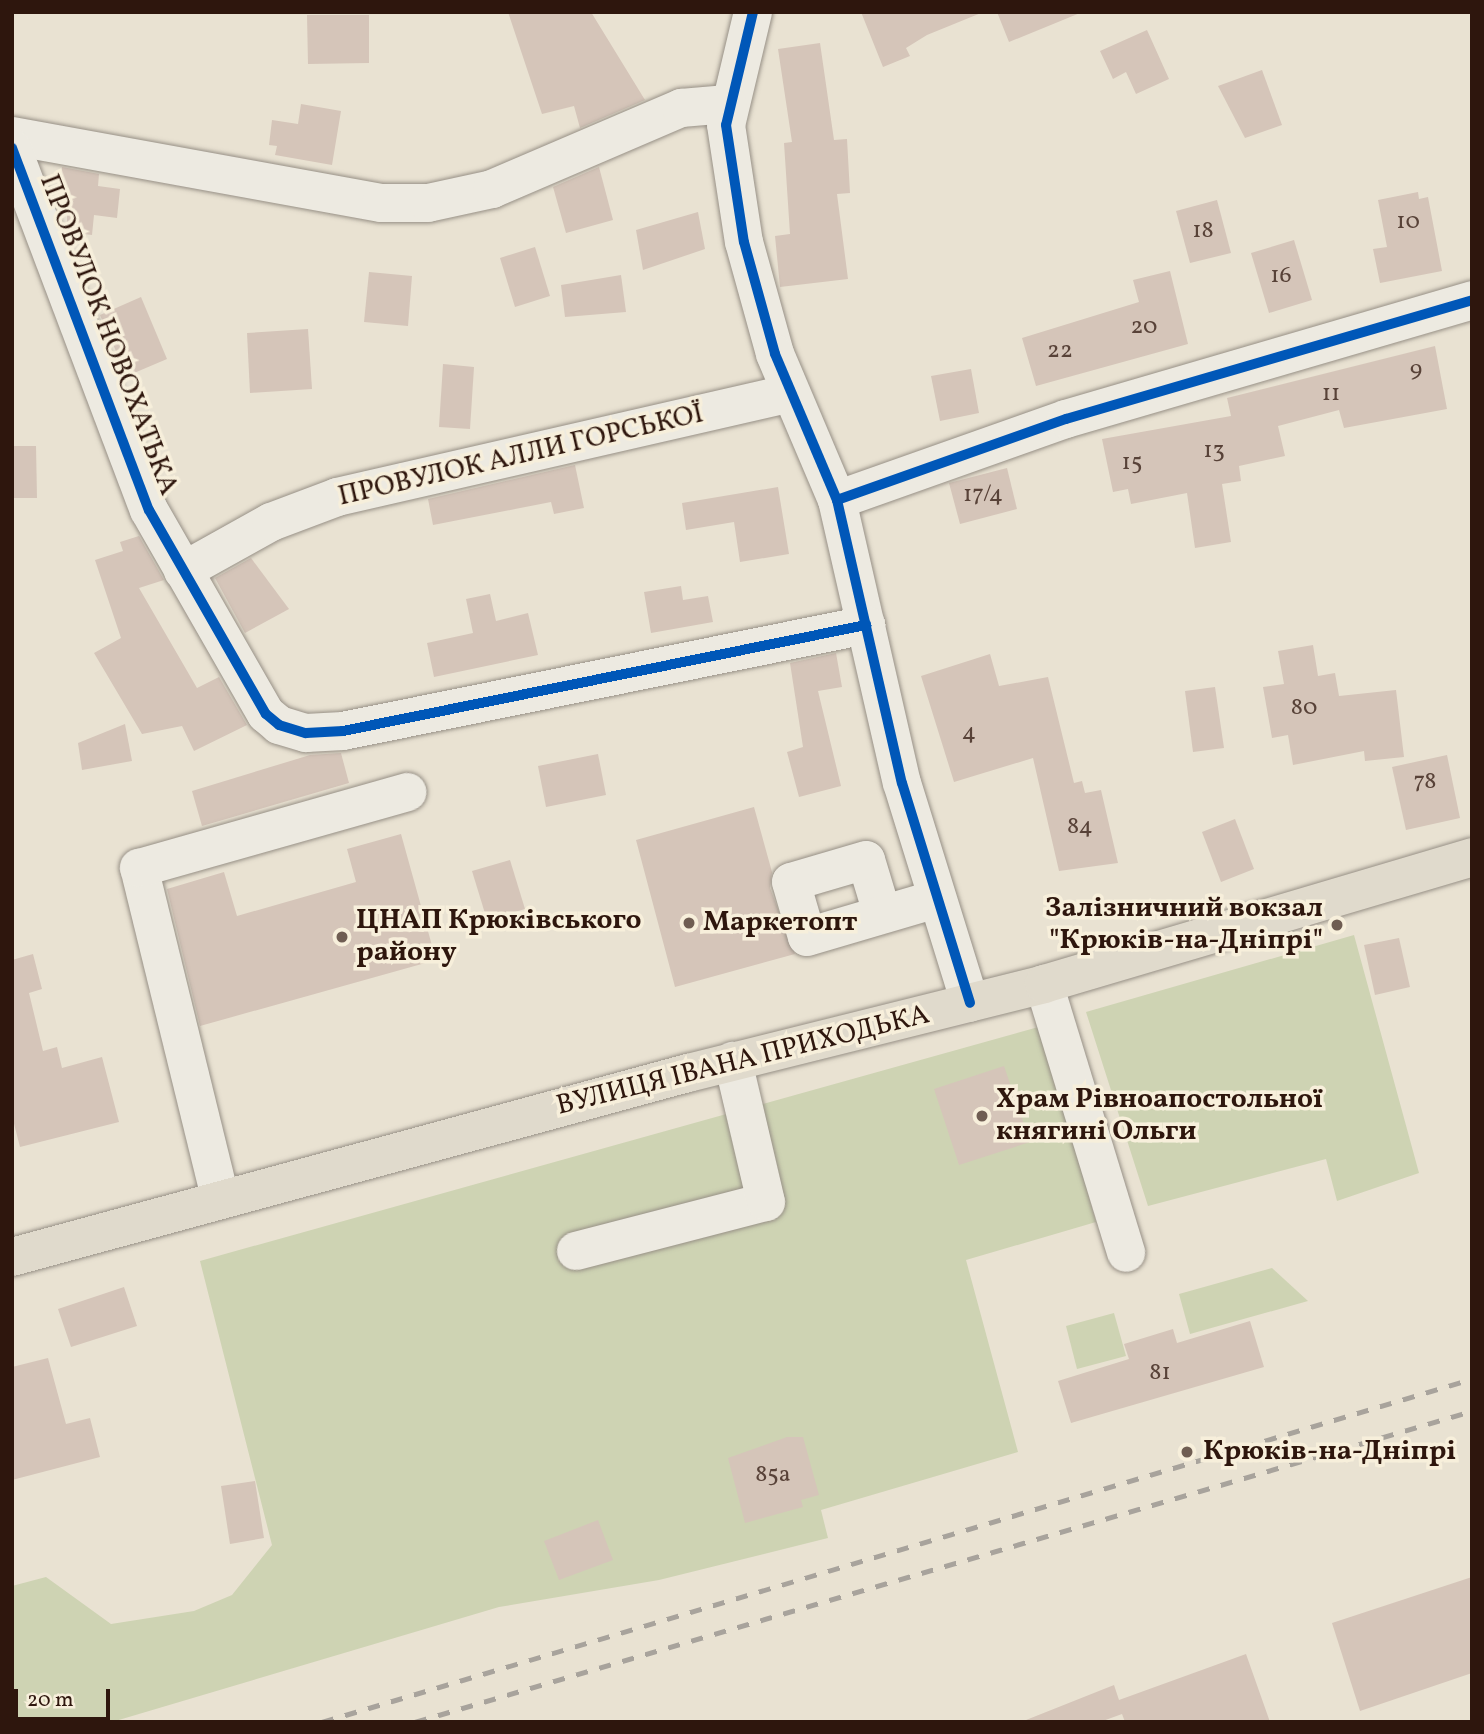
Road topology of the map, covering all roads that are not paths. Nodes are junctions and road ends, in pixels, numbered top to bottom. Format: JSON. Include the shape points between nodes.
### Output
{"nodes":[{"id":1,"x":753,"y":12,"type":"edge"},
{"id":2,"x":728,"y":104,"type":"junction"},
{"id":3,"x":12,"y":136,"type":"edge"},
{"id":4,"x":12,"y":148,"type":"edge"},
{"id":5,"x":1472,"y":300,"type":"edge"},
{"id":6,"x":790,"y":393,"type":"junction"},
{"id":7,"x":837,"y":500,"type":"junction"},
{"id":8,"x":183,"y":571,"type":"junction"},
{"id":9,"x":866,"y":625,"type":"junction"},
{"id":10,"x":407,"y":792,"type":"dead end"},
{"id":11,"x":1472,"y":857,"type":"edge"},
{"id":12,"x":933,"y":900,"type":"junction"},
{"id":13,"x":881,"y":914,"type":"dead end"},
{"id":14,"x":1044,"y":984,"type":"junction"},
{"id":15,"x":970,"y":1003,"type":"junction"},
{"id":16,"x":733,"y":1061,"type":"junction"},
{"id":17,"x":220,"y":1197,"type":"junction"},
{"id":18,"x":576,"y":1251,"type":"dead end"},
{"id":19,"x":1126,"y":1253,"type":"dead end"},
{"id":20,"x":12,"y":1257,"type":"edge"}],
"edges":[{"from":1,"to":2,"type":"street"},
{"from":2,"to":3,"type":"street","via":[[681,108],[492,189],[428,203],[381,203]]},
{"from":2,"to":6,"type":"street","via":[[726,138],[744,242]]},
{"from":4,"to":8,"type":"street","name":"ПРОВУЛОК НОВОХАТЬКА","via":[[125,457]]},
{"from":5,"to":7,"type":"street","via":[[1066,419]]},
{"from":6,"to":7,"type":"street"},
{"from":6,"to":8,"type":"street","name":"ПРОВУЛОК АЛЛИ ГОРСЬКОЇ","via":[[337,497],[271,522]]},
{"from":7,"to":9,"type":"street"},
{"from":8,"to":9,"type":"street","name":"ПРОВУЛОК НОВОХАТЬКА","via":[[265,714],[279,724],[322,733]]},
{"from":9,"to":12,"type":"street"},
{"from":10,"to":17,"type":"street","via":[[139,868]]},
{"from":11,"to":14,"type":"main road","name":"ВУЛИЦЯ ІВАНА ПРИХОДЬКА"},
{"from":12,"to":13,"type":"street"},
{"from":12,"to":15,"type":"street"},
{"from":14,"to":15,"type":"main road","name":"ВУЛИЦЯ ІВАНА ПРИХОДЬКА"},
{"from":14,"to":19,"type":"street"},
{"from":15,"to":16,"type":"main road","name":"ВУЛИЦЯ ІВАНА ПРИХОДЬКА"},
{"from":16,"to":17,"type":"main road","name":"ВУЛИЦЯ ІВАНА ПРИХОДЬКА"},
{"from":16,"to":18,"type":"street","via":[[766,1202]]},
{"from":17,"to":20,"type":"main road","name":"ВУЛИЦЯ ІВАНА ПРИХОДЬКА"}]}
